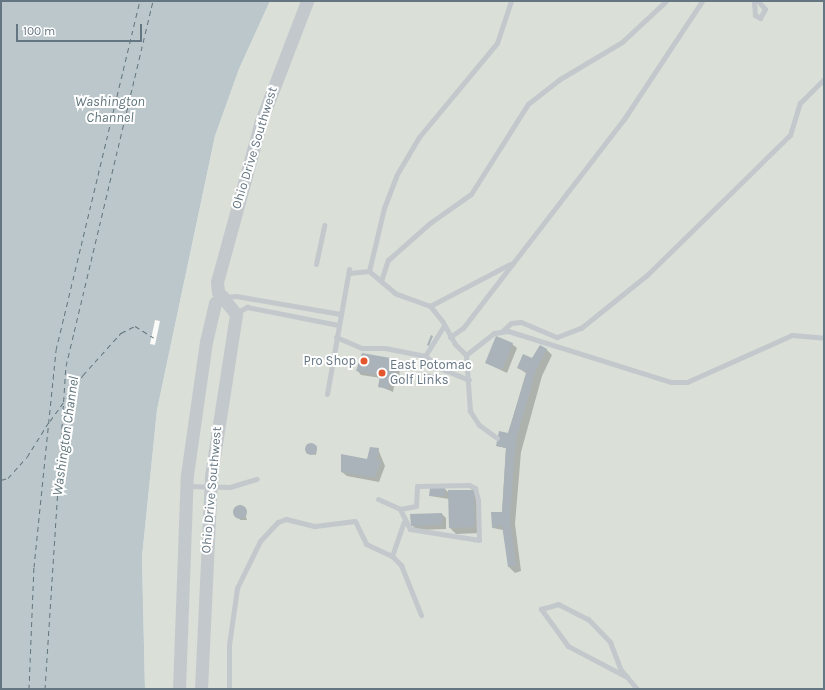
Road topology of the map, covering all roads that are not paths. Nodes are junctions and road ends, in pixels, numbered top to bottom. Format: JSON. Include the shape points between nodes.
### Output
{"nodes":[{"id":1,"x":307,"y":1,"type":"edge"},
{"id":2,"x":511,"y":1,"type":"edge"},
{"id":3,"x":666,"y":1,"type":"edge"},
{"id":4,"x":702,"y":1,"type":"edge"},
{"id":5,"x":754,"y":1,"type":"edge"},
{"id":6,"x":758,"y":1,"type":"edge"},
{"id":7,"x":824,"y":79,"type":"edge"},
{"id":8,"x":324,"y":225,"type":"dead end"},
{"id":9,"x":511,"y":263,"type":"junction"},
{"id":10,"x":316,"y":264,"type":"dead end"},
{"id":11,"x":369,"y":271,"type":"junction"},
{"id":12,"x":381,"y":281,"type":"junction"},
{"id":13,"x":223,"y":297,"type":"junction"},
{"id":14,"x":430,"y":306,"type":"junction"},
{"id":15,"x":236,"y":314,"type":"junction"},
{"id":16,"x":340,"y":314,"type":"junction"},
{"id":17,"x":338,"y":325,"type":"junction"},
{"id":18,"x":444,"y":325,"type":"junction"},
{"id":19,"x":501,"y":332,"type":"junction"},
{"id":20,"x":336,"y":337,"type":"junction"},
{"id":21,"x":450,"y":337,"type":"junction"},
{"id":22,"x":824,"y":338,"type":"edge"},
{"id":23,"x":466,"y":355,"type":"junction"},
{"id":24,"x":425,"y":356,"type":"junction"},
{"id":25,"x":469,"y":380,"type":"junction"},
{"id":26,"x":327,"y":394,"type":"dead end"},
{"id":27,"x":497,"y":438,"type":"dead end"},
{"id":28,"x":257,"y":479,"type":"dead end"},
{"id":29,"x":186,"y":486,"type":"junction"},
{"id":30,"x":210,"y":487,"type":"junction"},
{"id":31,"x":378,"y":500,"type":"dead end"},
{"id":32,"x":400,"y":509,"type":"junction"},
{"id":33,"x":404,"y":522,"type":"junction"},
{"id":34,"x":392,"y":556,"type":"junction"},
{"id":35,"x":421,"y":615,"type":"dead end"},
{"id":36,"x":627,"y":677,"type":"junction"},
{"id":37,"x":179,"y":689,"type":"edge"},
{"id":38,"x":201,"y":689,"type":"edge"},
{"id":39,"x":229,"y":689,"type":"edge"},
{"id":40,"x":637,"y":689,"type":"edge"}],
"edges":[{"from":1,"to":13,"type":"street","name":"Ohio Drive Southwest","via":[[277,76],[248,166],[217,282]]},
{"from":2,"to":11,"type":"lane","via":[[497,43],[419,137],[396,176],[384,208]]},
{"from":3,"to":12,"type":"lane","via":[[622,42],[560,79],[528,104],[471,194],[430,223],[388,260]]},
{"from":4,"to":9,"type":"lane","via":[[624,119]]},
{"from":5,"to":6,"type":"lane","via":[[755,15],[760,18],[765,9]]},
{"from":7,"to":19,"type":"lane","via":[[800,103],[790,135],[647,275],[587,323],[563,337],[521,322],[511,323]]},
{"from":8,"to":10,"type":"lane"},
{"from":9,"to":14,"type":"lane"},
{"from":9,"to":21,"type":"lane","via":[[463,328]]},
{"from":11,"to":12,"type":"lane"},
{"from":11,"to":16,"type":"lane","via":[[349,271]]},
{"from":12,"to":14,"type":"lane","via":[[395,293]]},
{"from":13,"to":15,"type":"street","name":"Ohio Drive Southwest"},
{"from":13,"to":16,"type":"lane","via":[[236,296]]},
{"from":13,"to":29,"type":"street","name":"Ohio Drive Southwest","via":[[215,303],[206,342]]},
{"from":14,"to":18,"type":"lane"},
{"from":15,"to":17,"type":"lane","via":[[248,307]]},
{"from":15,"to":30,"type":"street","name":"Ohio Drive Southwest"},
{"from":16,"to":17,"type":"lane"},
{"from":17,"to":20,"type":"lane"},
{"from":18,"to":21,"type":"lane"},
{"from":18,"to":24,"type":"lane"},
{"from":19,"to":22,"type":"lane","via":[[524,334],[671,382],[698,379],[792,335]]},
{"from":19,"to":23,"type":"lane","via":[[494,333]]},
{"from":20,"to":24,"type":"lane","via":[[362,348],[385,348]]},
{"from":20,"to":26,"type":"lane"},
{"from":21,"to":23,"type":"lane"},
{"from":23,"to":25,"type":"lane"},
{"from":24,"to":25,"type":"lane","via":[[442,369]]},
{"from":25,"to":27,"type":"lane","via":[[470,411],[479,425]]},
{"from":28,"to":30,"type":"lane","via":[[230,487]]},
{"from":29,"to":30,"type":"lane"},
{"from":29,"to":37,"type":"street","name":"Ohio Drive Southwest"},
{"from":30,"to":38,"type":"street","name":"Ohio Drive Southwest"},
{"from":31,"to":32,"type":"lane"},
{"from":32,"to":33,"type":"lane"},
{"from":32,"to":33,"type":"lane","via":[[416,506],[417,486],[470,485],[475,488],[478,500],[479,540],[420,532]]},
{"from":33,"to":34,"type":"lane"},
{"from":34,"to":35,"type":"lane","via":[[401,565]]},
{"from":34,"to":39,"type":"lane","via":[[366,544],[355,521],[345,520],[315,526],[296,519],[278,522],[260,541],[237,588],[230,638]]},
{"from":36,"to":36,"type":"lane","via":[[610,642],[588,619],[558,604],[541,609],[568,646]]},
{"from":36,"to":40,"type":"lane"}]}
